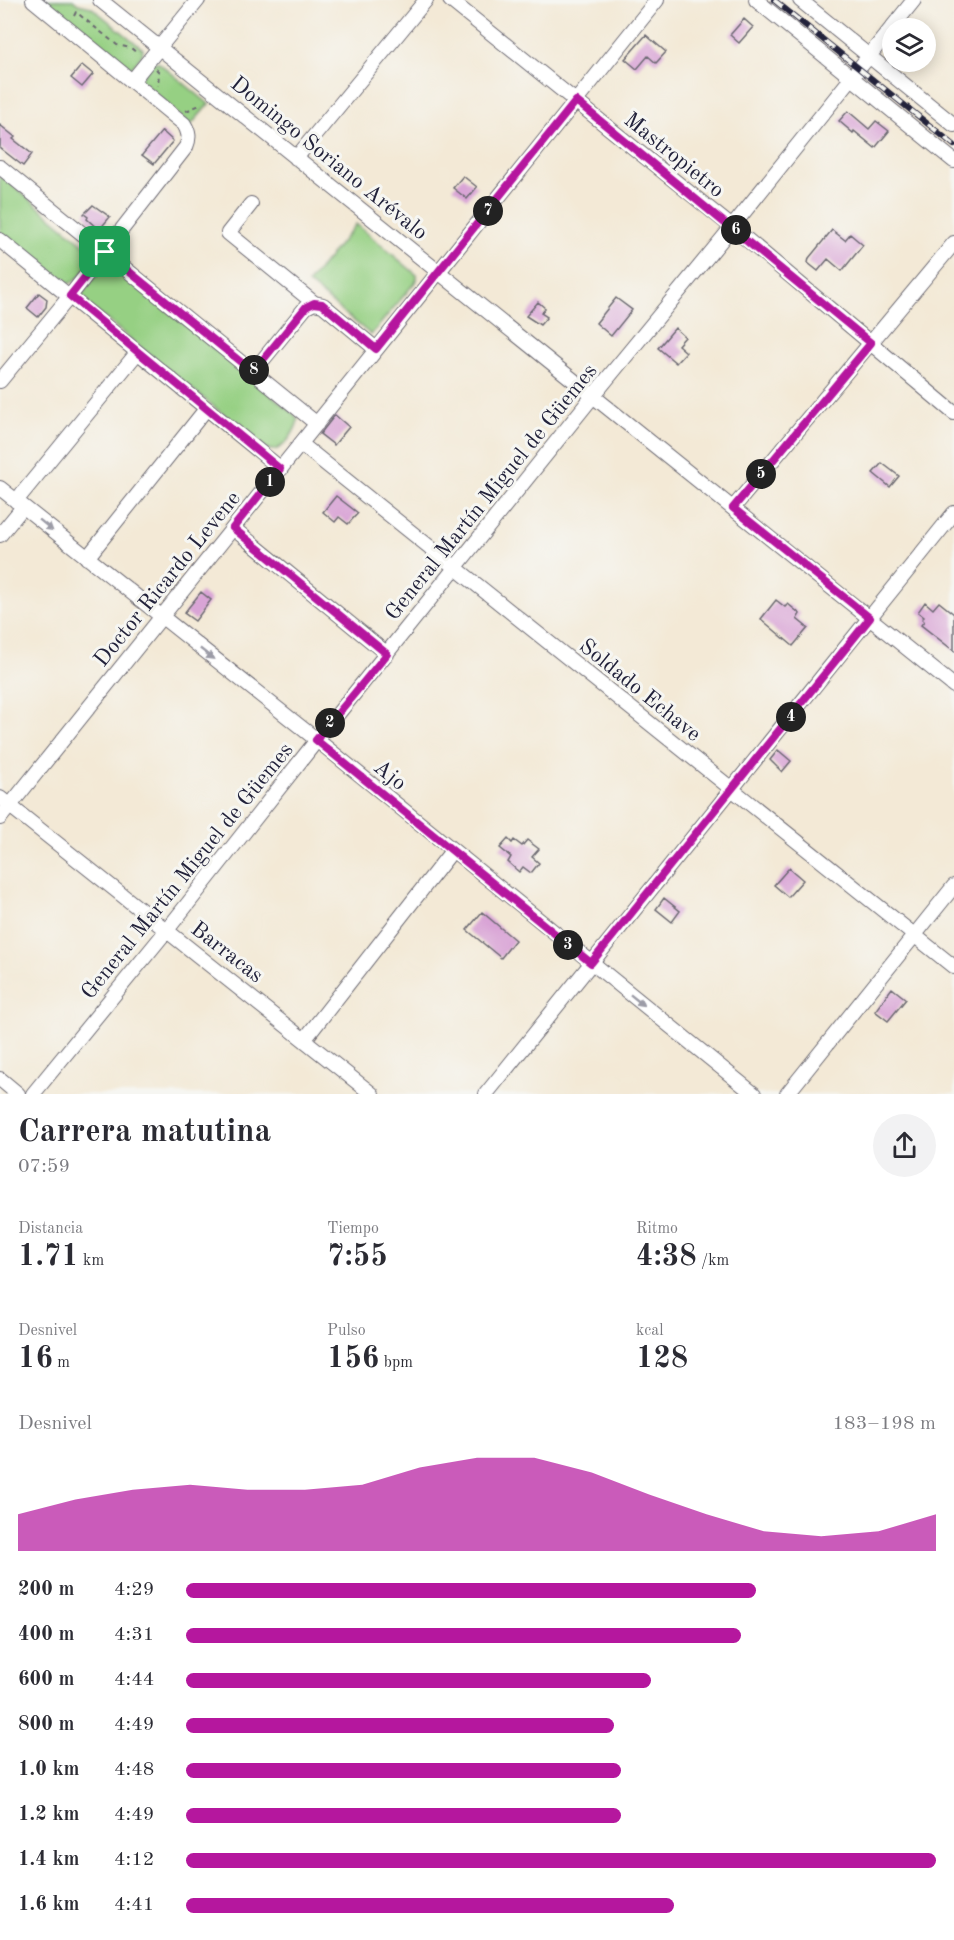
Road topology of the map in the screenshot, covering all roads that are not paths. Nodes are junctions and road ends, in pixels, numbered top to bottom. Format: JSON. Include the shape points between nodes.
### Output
{"nodes":[{"id":1,"x":33,"y":0,"type":"edge"},
{"id":2,"x":100,"y":0,"type":"edge"},
{"id":3,"x":198,"y":0,"type":"edge"},
{"id":4,"x":426,"y":0,"type":"edge"},
{"id":5,"x":450,"y":0,"type":"edge"},
{"id":6,"x":657,"y":0,"type":"edge"},
{"id":7,"x":756,"y":0,"type":"edge"},
{"id":8,"x":800,"y":0,"type":"edge"},
{"id":9,"x":914,"y":0,"type":"edge"},
{"id":10,"x":159,"y":47,"type":"junction"},
{"id":11,"x":869,"y":56,"type":"junction"},
{"id":12,"x":852,"y":79,"type":"junction"},
{"id":13,"x":132,"y":81,"type":"junction"},
{"id":14,"x":576,"y":101,"type":"junction"},
{"id":15,"x":954,"y":125,"type":"edge"},
{"id":16,"x":296,"y":158,"type":"junction"},
{"id":17,"x":954,"y":161,"type":"edge"},
{"id":18,"x":0,"y":166,"type":"edge"},
{"id":19,"x":251,"y":204,"type":"dead end"},
{"id":20,"x":732,"y":227,"type":"junction"},
{"id":21,"x":0,"y":240,"type":"edge"},
{"id":22,"x":954,"y":243,"type":"edge"},
{"id":23,"x":105,"y":252,"type":"junction"},
{"id":24,"x":439,"y":272,"type":"junction"},
{"id":25,"x":70,"y":296,"type":"junction"},
{"id":26,"x":314,"y":303,"type":"junction"},
{"id":27,"x":871,"y":343,"type":"junction"},
{"id":28,"x":376,"y":349,"type":"junction"},
{"id":29,"x":137,"y":353,"type":"junction"},
{"id":30,"x":253,"y":372,"type":"junction"},
{"id":31,"x":0,"y":381,"type":"edge"},
{"id":32,"x":593,"y":396,"type":"junction"},
{"id":33,"x":206,"y":409,"type":"junction"},
{"id":34,"x":954,"y":413,"type":"edge"},
{"id":35,"x":317,"y":424,"type":"junction"},
{"id":36,"x":301,"y":444,"type":"junction"},
{"id":37,"x":280,"y":469,"type":"junction"},
{"id":38,"x":0,"y":488,"type":"edge"},
{"id":39,"x":19,"y":504,"type":"junction"},
{"id":40,"x":733,"y":508,"type":"junction"},
{"id":41,"x":954,"y":513,"type":"edge"},
{"id":42,"x":233,"y":528,"type":"junction"},
{"id":43,"x":0,"y":535,"type":"edge"},
{"id":44,"x":87,"y":558,"type":"junction"},
{"id":45,"x":456,"y":568,"type":"junction"},
{"id":46,"x":161,"y":618,"type":"junction"},
{"id":47,"x":870,"y":618,"type":"junction"},
{"id":48,"x":387,"y":654,"type":"junction"},
{"id":49,"x":954,"y":686,"type":"edge"},
{"id":50,"x":316,"y":740,"type":"junction"},
{"id":51,"x":733,"y":789,"type":"junction"},
{"id":52,"x":5,"y":802,"type":"edge"},
{"id":53,"x":0,"y":818,"type":"edge"},
{"id":54,"x":452,"y":851,"type":"junction"},
{"id":55,"x":954,"y":886,"type":"edge"},
{"id":56,"x":167,"y":930,"type":"junction"},
{"id":57,"x":915,"y":935,"type":"junction"},
{"id":58,"x":591,"y":963,"type":"junction"},
{"id":59,"x":954,"y":967,"type":"edge"},
{"id":60,"x":305,"y":1039,"type":"junction"},
{"id":61,"x":0,"y":1079,"type":"edge"},
{"id":62,"x":18,"y":1094,"type":"edge"},
{"id":63,"x":33,"y":1094,"type":"edge"},
{"id":64,"x":372,"y":1094,"type":"edge"},
{"id":65,"x":486,"y":1094,"type":"edge"},
{"id":66,"x":754,"y":1094,"type":"edge"},
{"id":67,"x":787,"y":1094,"type":"edge"}],
"edges":[{"from":1,"to":13,"type":"street"},
{"from":2,"to":10,"type":"street","name":"Domingo Soriano Arévalo"},
{"from":3,"to":10,"type":"street"},
{"from":4,"to":16,"type":"street"},
{"from":5,"to":14,"type":"street","name":"Mastropietro"},
{"from":6,"to":14,"type":"street","name":"Doctor Ricardo Levene"},
{"from":7,"to":12,"type":"street"},
{"from":8,"to":11,"type":"street"},
{"from":9,"to":11,"type":"street","name":"General Martín Miguel de Güemes"},
{"from":10,"to":13,"type":"street"},
{"from":10,"to":16,"type":"street","name":"Domingo Soriano Arévalo"},
{"from":11,"to":12,"type":"street","name":"General Martín Miguel de Güemes"},
{"from":11,"to":15,"type":"street"},
{"from":12,"to":17,"type":"street"},
{"from":12,"to":20,"type":"street","name":"General Martín Miguel de Güemes"},
{"from":13,"to":23,"type":"street","via":[[184,124],[189,139]]},
{"from":14,"to":20,"type":"street","name":"Mastropietro"},
{"from":14,"to":24,"type":"street","name":"Doctor Ricardo Levene"},
{"from":16,"to":24,"type":"street","name":"Domingo Soriano Arévalo"},
{"from":18,"to":23,"type":"street"},
{"from":19,"to":26,"type":"street","via":[[228,233]]},
{"from":20,"to":27,"type":"street","name":"Mastropietro"},
{"from":20,"to":32,"type":"street","name":"General Martín Miguel de Güemes"},
{"from":21,"to":25,"type":"street"},
{"from":22,"to":27,"type":"street"},
{"from":23,"to":25,"type":"street"},
{"from":23,"to":30,"type":"street"},
{"from":24,"to":28,"type":"street","name":"Doctor Ricardo Levene"},
{"from":24,"to":32,"type":"street","name":"Domingo Soriano Arévalo"},
{"from":25,"to":29,"type":"street"},
{"from":25,"to":31,"type":"street"},
{"from":26,"to":28,"type":"street","via":[[322,304]]},
{"from":26,"to":30,"type":"street","via":[[306,307]]},
{"from":27,"to":34,"type":"street","name":"Mastropietro"},
{"from":27,"to":40,"type":"street"},
{"from":28,"to":35,"type":"street","name":"Doctor Ricardo Levene"},
{"from":29,"to":33,"type":"street"},
{"from":29,"to":39,"type":"street"},
{"from":30,"to":35,"type":"street"},
{"from":32,"to":40,"type":"street","name":"Domingo Soriano Arévalo"},
{"from":32,"to":45,"type":"street","name":"General Martín Miguel de Güemes"},
{"from":33,"to":37,"type":"street"},
{"from":33,"to":44,"type":"street"},
{"from":35,"to":36,"type":"street","name":"Doctor Ricardo Levene"},
{"from":36,"to":37,"type":"street","name":"Doctor Ricardo Levene"},
{"from":36,"to":45,"type":"street","name":"Soldado Echave"},
{"from":37,"to":42,"type":"street","name":"Doctor Ricardo Levene"},
{"from":38,"to":39,"type":"street","name":"Ajo"},
{"from":39,"to":43,"type":"street"},
{"from":39,"to":44,"type":"street","name":"Ajo","one_way":true},
{"from":40,"to":47,"type":"street","name":"Domingo Soriano Arévalo"},
{"from":41,"to":47,"type":"street"},
{"from":42,"to":46,"type":"street","name":"Doctor Ricardo Levene"},
{"from":42,"to":48,"type":"street"},
{"from":44,"to":46,"type":"street","name":"Ajo"},
{"from":45,"to":48,"type":"street","name":"General Martín Miguel de Güemes"},
{"from":45,"to":51,"type":"street","name":"Soldado Echave"},
{"from":46,"to":50,"type":"street","name":"Ajo","one_way":true},
{"from":46,"to":52,"type":"street","name":"Doctor Ricardo Levene"},
{"from":47,"to":49,"type":"street","name":"Domingo Soriano Arévalo"},
{"from":47,"to":51,"type":"street"},
{"from":48,"to":50,"type":"street","name":"General Martín Miguel de Güemes"},
{"from":50,"to":54,"type":"street","name":"Ajo"},
{"from":50,"to":56,"type":"street","name":"General Martín Miguel de Güemes"},
{"from":51,"to":57,"type":"street","name":"Soldado Echave"},
{"from":51,"to":58,"type":"street"},
{"from":52,"to":53,"type":"street","name":"Doctor Ricardo Levene"},
{"from":52,"to":56,"type":"street","name":"Barracas"},
{"from":54,"to":58,"type":"street","name":"Ajo"},
{"from":54,"to":60,"type":"street"},
{"from":55,"to":57,"type":"street"},
{"from":56,"to":60,"type":"street","name":"Barracas"},
{"from":56,"to":63,"type":"street","name":"General Martín Miguel de Güemes"},
{"from":57,"to":59,"type":"street","name":"Soldado Echave"},
{"from":57,"to":67,"type":"street"},
{"from":58,"to":65,"type":"street"},
{"from":58,"to":66,"type":"street","name":"Ajo","one_way":true},
{"from":60,"to":64,"type":"street","name":"Barracas"},
{"from":61,"to":62,"type":"street"}]}
